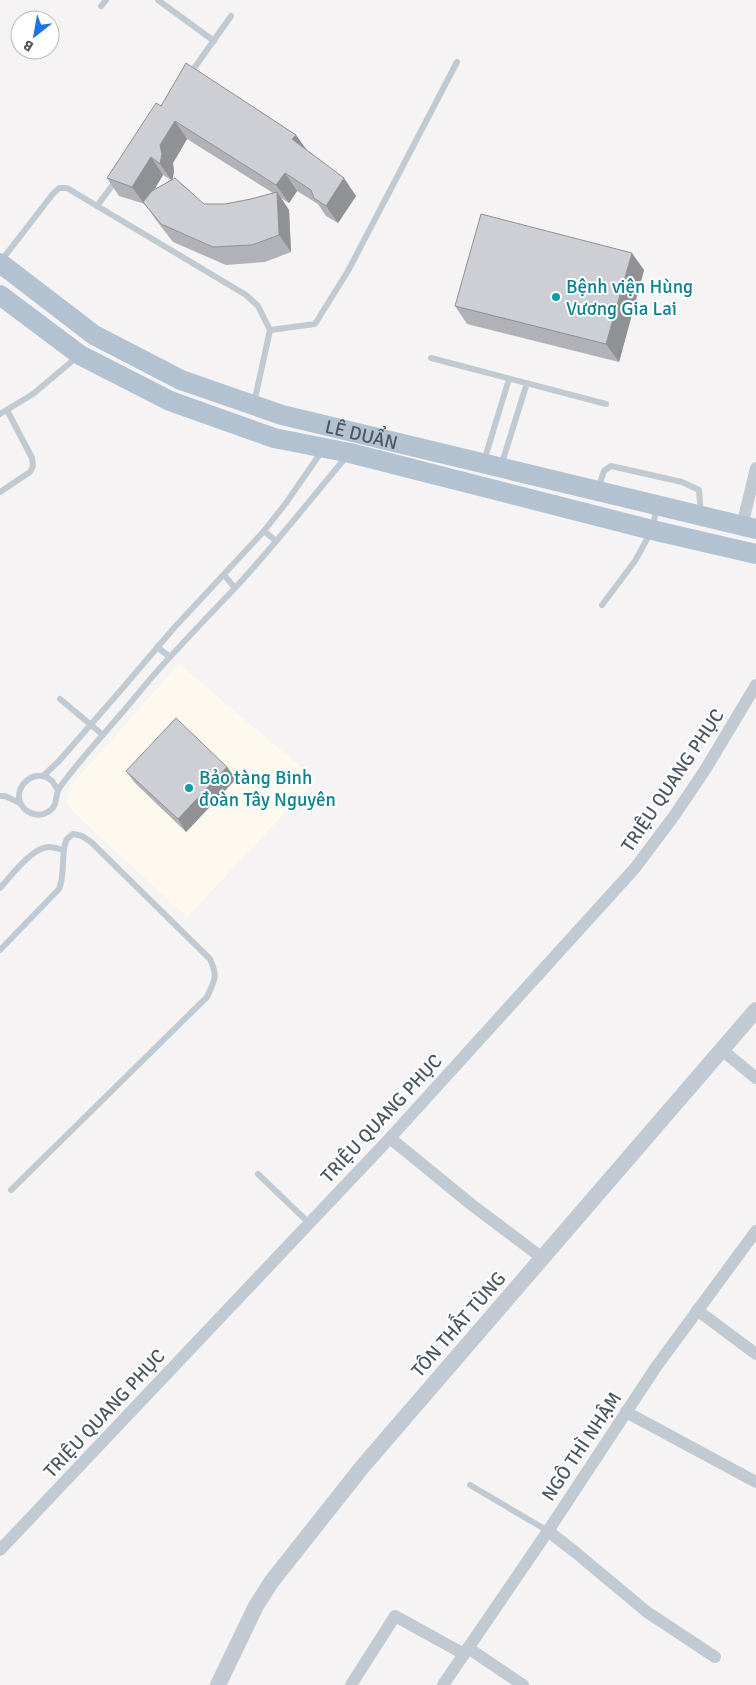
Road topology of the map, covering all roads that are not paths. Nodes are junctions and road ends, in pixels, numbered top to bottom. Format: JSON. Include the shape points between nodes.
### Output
{"nodes":[{"id":1,"x":106,"y":0,"type":"edge"},
{"id":2,"x":158,"y":0,"type":"edge"},
{"id":3,"x":101,"y":6,"type":"dead end"},
{"id":4,"x":231,"y":16,"type":"dead end"},
{"id":5,"x":214,"y":41,"type":"junction"},
{"id":6,"x":457,"y":62,"type":"dead end"},
{"id":7,"x":186,"y":80,"type":"edge"},
{"id":8,"x":120,"y":175,"type":"edge"},
{"id":9,"x":97,"y":206,"type":"junction"},
{"id":10,"x":0,"y":263,"type":"edge"},
{"id":11,"x":0,"y":296,"type":"edge"},
{"id":12,"x":270,"y":330,"type":"junction"},
{"id":13,"x":94,"y":335,"type":"junction"},
{"id":14,"x":80,"y":355,"type":"junction"},
{"id":15,"x":431,"y":358,"type":"dead end"},
{"id":16,"x":509,"y":379,"type":"junction"},
{"id":17,"x":526,"y":383,"type":"junction"},
{"id":18,"x":606,"y":404,"type":"dead end"},
{"id":19,"x":254,"y":406,"type":"junction"},
{"id":20,"x":7,"y":410,"type":"junction"},
{"id":21,"x":0,"y":414,"type":"edge"},
{"id":22,"x":324,"y":448,"type":"junction"},
{"id":23,"x":350,"y":453,"type":"junction"},
{"id":24,"x":492,"y":465,"type":"junction"},
{"id":25,"x":756,"y":468,"type":"edge"},
{"id":26,"x":598,"y":490,"type":"junction"},
{"id":27,"x":0,"y":492,"type":"edge"},
{"id":28,"x":658,"y":505,"type":"junction"},
{"id":29,"x":701,"y":516,"type":"junction"},
{"id":30,"x":749,"y":528,"type":"edge"},
{"id":31,"x":652,"y":530,"type":"junction"},
{"id":32,"x":264,"y":531,"type":"junction"},
{"id":33,"x":276,"y":541,"type":"junction"},
{"id":34,"x":756,"y":554,"type":"edge"},
{"id":35,"x":224,"y":575,"type":"junction"},
{"id":36,"x":236,"y":588,"type":"junction"},
{"id":37,"x":602,"y":605,"type":"dead end"},
{"id":38,"x":157,"y":647,"type":"junction"},
{"id":39,"x":170,"y":657,"type":"junction"},
{"id":40,"x":756,"y":685,"type":"edge"},
{"id":41,"x":60,"y":699,"type":"dead end"},
{"id":42,"x":90,"y":724,"type":"junction"},
{"id":43,"x":102,"y":735,"type":"junction"},
{"id":44,"x":43,"y":776,"type":"junction"},
{"id":45,"x":58,"y":790,"type":"junction"},
{"id":46,"x":0,"y":796,"type":"edge"},
{"id":47,"x":20,"y":803,"type":"junction"},
{"id":48,"x":64,"y":850,"type":"junction"},
{"id":49,"x":0,"y":888,"type":"edge"},
{"id":50,"x":0,"y":950,"type":"edge"},
{"id":51,"x":756,"y":1010,"type":"edge"},
{"id":52,"x":722,"y":1050,"type":"junction"},
{"id":53,"x":756,"y":1078,"type":"edge"},
{"id":54,"x":390,"y":1138,"type":"junction"},
{"id":55,"x":258,"y":1174,"type":"dead end"},
{"id":56,"x":11,"y":1190,"type":"dead end"},
{"id":57,"x":309,"y":1223,"type":"junction"},
{"id":58,"x":756,"y":1231,"type":"edge"},
{"id":59,"x":541,"y":1258,"type":"junction"},
{"id":60,"x":697,"y":1310,"type":"junction"},
{"id":61,"x":756,"y":1354,"type":"edge"},
{"id":62,"x":626,"y":1412,"type":"junction"},
{"id":63,"x":756,"y":1482,"type":"edge"},
{"id":64,"x":470,"y":1485,"type":"dead end"},
{"id":65,"x":548,"y":1531,"type":"junction"},
{"id":66,"x":0,"y":1550,"type":"edge"},
{"id":67,"x":466,"y":1651,"type":"junction"},
{"id":68,"x":715,"y":1657,"type":"dead end"},
{"id":69,"x":218,"y":1685,"type":"edge"},
{"id":70,"x":351,"y":1685,"type":"edge"},
{"id":71,"x":443,"y":1685,"type":"edge"},
{"id":72,"x":523,"y":1685,"type":"edge"}],
"edges":[{"from":1,"to":3,"type":"lane"},
{"from":2,"to":5,"type":"lane"},
{"from":4,"to":5,"type":"lane"},
{"from":5,"to":7,"type":"lane"},
{"from":6,"to":12,"type":"lane","via":[[348,271],[315,324]]},
{"from":8,"to":9,"type":"lane"},
{"from":9,"to":10,"type":"lane","via":[[67,188],[58,188]]},
{"from":9,"to":12,"type":"lane","via":[[246,295],[258,306]]},
{"from":10,"to":13,"type":"main road","name":"LÊ DUẨN"},
{"from":11,"to":14,"type":"main road","name":"LÊ DUẨN"},
{"from":12,"to":19,"type":"lane"},
{"from":13,"to":14,"type":"main road"},
{"from":13,"to":19,"type":"main road","name":"LÊ DUẨN","via":[[181,380]]},
{"from":14,"to":20,"type":"lane"},
{"from":14,"to":22,"type":"main road","name":"LÊ DUẨN","via":[[170,400],[274,438]]},
{"from":15,"to":16,"type":"lane"},
{"from":16,"to":17,"type":"lane"},
{"from":16,"to":24,"type":"lane"},
{"from":17,"to":18,"type":"lane"},
{"from":17,"to":24,"type":"lane"},
{"from":19,"to":24,"type":"main road","name":"LÊ DUẨN"},
{"from":20,"to":21,"type":"lane"},
{"from":20,"to":27,"type":"lane","via":[[33,466],[30,472]]},
{"from":22,"to":23,"type":"main road","name":"LÊ DUẨN"},
{"from":22,"to":32,"type":"lane"},
{"from":23,"to":31,"type":"main road","name":"LÊ DUẨN"},
{"from":23,"to":33,"type":"lane"},
{"from":24,"to":26,"type":"main road","name":"LÊ DUẨN"},
{"from":25,"to":30,"type":"street"},
{"from":26,"to":28,"type":"main road","name":"LÊ DUẨN"},
{"from":26,"to":29,"type":"lane","via":[[604,471],[611,466],[682,482],[699,490]]},
{"from":28,"to":29,"type":"main road","name":"LÊ DUẨN"},
{"from":28,"to":31,"type":"lane"},
{"from":29,"to":30,"type":"main road","name":"LÊ DUẨN"},
{"from":31,"to":34,"type":"main road","name":"LÊ DUẨN"},
{"from":31,"to":37,"type":"lane","via":[[635,561]]},
{"from":32,"to":33,"type":"lane"},
{"from":32,"to":35,"type":"lane"},
{"from":33,"to":36,"type":"lane"},
{"from":35,"to":36,"type":"lane"},
{"from":35,"to":38,"type":"lane"},
{"from":36,"to":39,"type":"lane"},
{"from":38,"to":39,"type":"lane"},
{"from":38,"to":42,"type":"lane"},
{"from":39,"to":43,"type":"lane"},
{"from":40,"to":54,"type":"street","name":"TRIỆU QUANG PHỤC","via":[[705,770],[635,868]]},
{"from":41,"to":42,"type":"lane"},
{"from":42,"to":43,"type":"lane"},
{"from":42,"to":44,"type":"lane"},
{"from":43,"to":45,"type":"lane"},
{"from":44,"to":45,"type":"lane"},
{"from":44,"to":47,"type":"lane","via":[[32,776],[23,782],[19,792]]},
{"from":45,"to":47,"type":"lane","via":[[55,807],[49,812],[32,814]]},
{"from":46,"to":47,"type":"lane"},
{"from":48,"to":49,"type":"lane","via":[[41,848]]},
{"from":48,"to":50,"type":"lane","via":[[64,880],[60,889]]},
{"from":48,"to":56,"type":"lane","via":[[67,839],[73,834],[90,842],[210,959],[216,971],[207,997]]},
{"from":51,"to":52,"type":"street","name":"TÔN THẤT TÙNG"},
{"from":52,"to":53,"type":"street"},
{"from":52,"to":59,"type":"street","name":"TÔN THẤT TÙNG"},
{"from":54,"to":57,"type":"street","name":"TRIỆU QUANG PHỤC"},
{"from":54,"to":59,"type":"street"},
{"from":55,"to":57,"type":"lane"},
{"from":57,"to":66,"type":"street","name":"TRIỆU QUANG PHỤC"},
{"from":58,"to":60,"type":"street","name":"NGÔ THÌ NHẬM"},
{"from":59,"to":69,"type":"street","name":"TÔN THẤT TÙNG","via":[[363,1466],[272,1580]]},
{"from":60,"to":61,"type":"street"},
{"from":60,"to":62,"type":"street","name":"NGÔ THÌ NHẬM"},
{"from":62,"to":63,"type":"street"},
{"from":62,"to":65,"type":"street","name":"NGÔ THÌ NHẬM"},
{"from":64,"to":65,"type":"lane"},
{"from":65,"to":67,"type":"street","name":"NGÔ THÌ NHẬM"},
{"from":65,"to":68,"type":"street","via":[[647,1612]]},
{"from":67,"to":70,"type":"street","via":[[395,1616]]},
{"from":67,"to":71,"type":"street","name":"NGÔ THÌ NHẬM"},
{"from":67,"to":72,"type":"street"}]}
